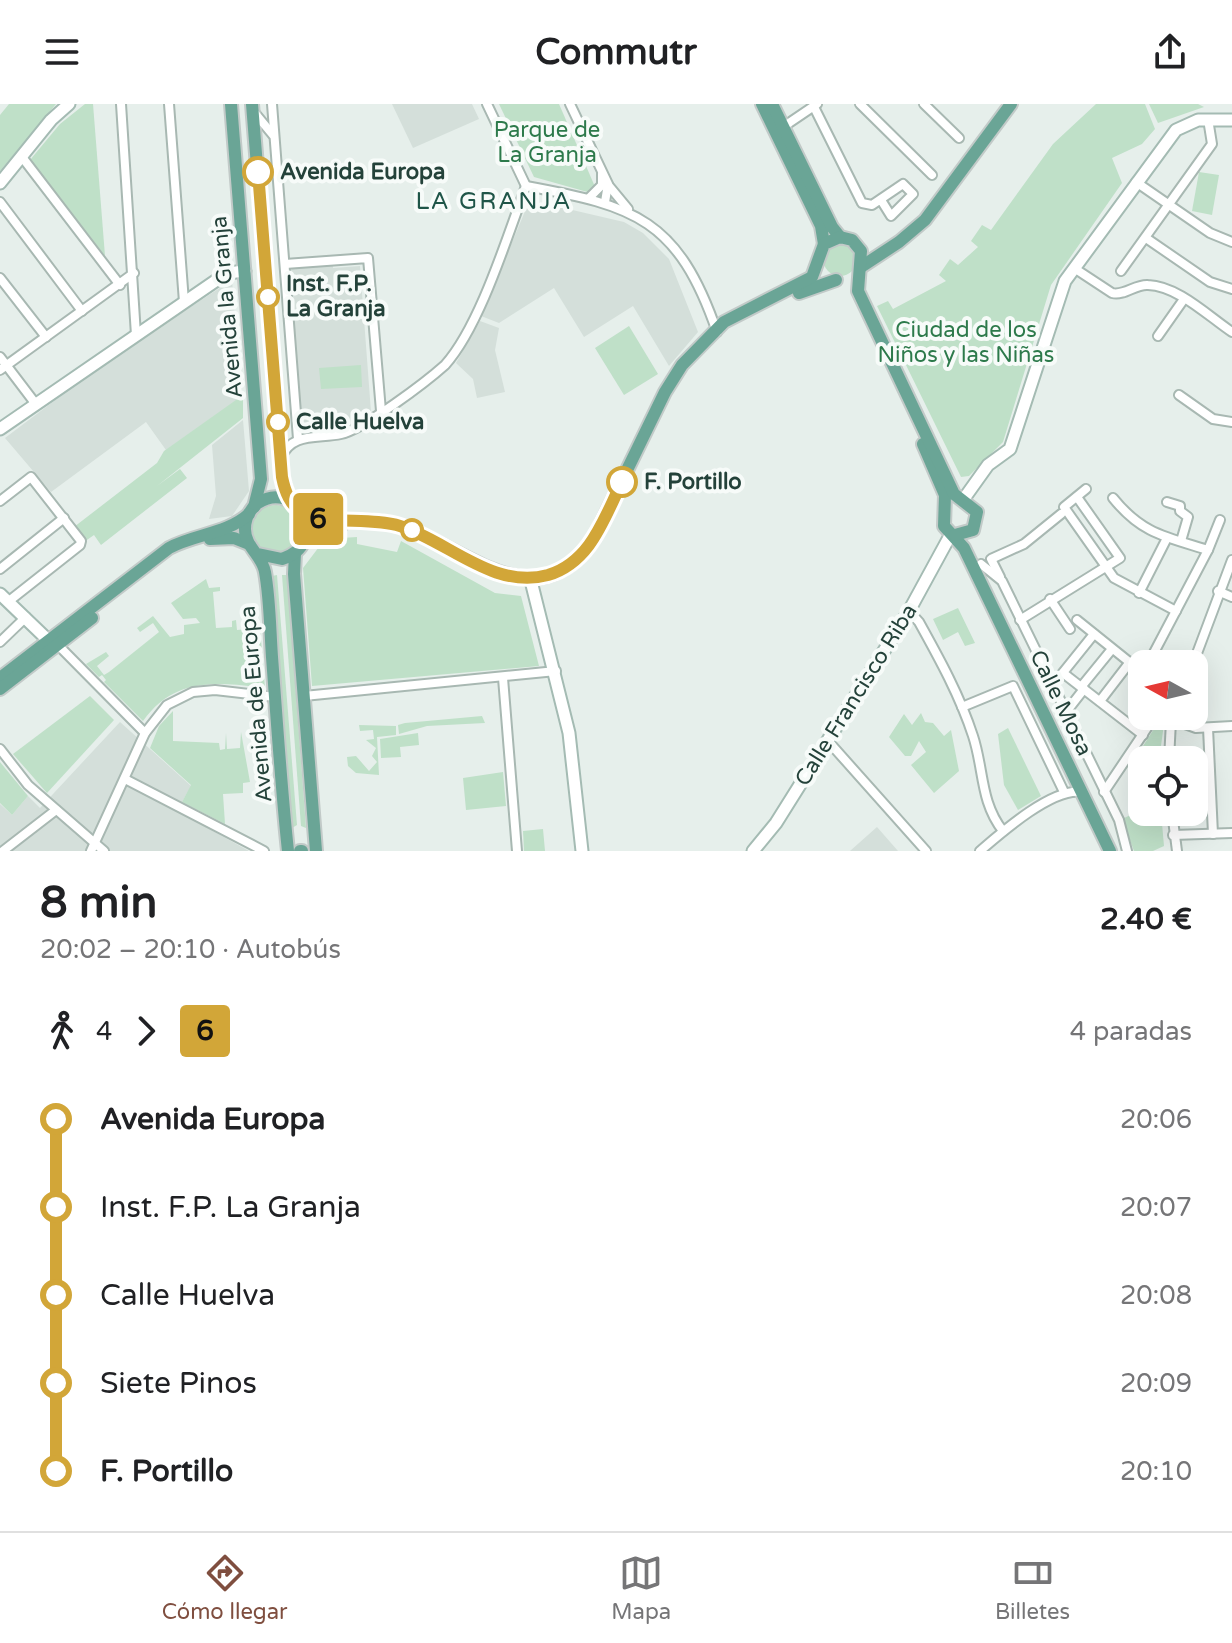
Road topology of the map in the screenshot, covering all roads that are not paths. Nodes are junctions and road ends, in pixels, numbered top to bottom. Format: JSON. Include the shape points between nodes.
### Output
{"nodes":[{"id":1,"x":69,"y":104,"type":"edge"},
{"id":2,"x":121,"y":104,"type":"edge"},
{"id":3,"x":169,"y":104,"type":"edge"},
{"id":4,"x":231,"y":104,"type":"edge"},
{"id":5,"x":272,"y":104,"type":"edge"},
{"id":6,"x":487,"y":104,"type":"edge"},
{"id":7,"x":762,"y":104,"type":"edge"},
{"id":8,"x":772,"y":104,"type":"edge"},
{"id":9,"x":860,"y":104,"type":"edge"},
{"id":10,"x":924,"y":104,"type":"edge"},
{"id":11,"x":1000,"y":104,"type":"edge"},
{"id":12,"x":1011,"y":104,"type":"edge"},
{"id":13,"x":572,"y":105,"type":"edge"},
{"id":14,"x":816,"y":105,"type":"edge"},
{"id":15,"x":252,"y":107,"type":"edge"},
{"id":16,"x":1208,"y":119,"type":"junction"},
{"id":17,"x":1232,"y":120,"type":"edge"},
{"id":18,"x":783,"y":127,"type":"junction"},
{"id":19,"x":959,"y":138,"type":"dead end"},
{"id":20,"x":275,"y":140,"type":"junction"},
{"id":21,"x":22,"y":157,"type":"junction"},
{"id":22,"x":932,"y":175,"type":"dead end"},
{"id":23,"x":1136,"y":182,"type":"junction"},
{"id":24,"x":0,"y":183,"type":"edge"},
{"id":25,"x":605,"y":184,"type":"junction"},
{"id":26,"x":526,"y":186,"type":"junction"},
{"id":27,"x":589,"y":198,"type":"junction"},
{"id":28,"x":881,"y":200,"type":"dead end"},
{"id":29,"x":0,"y":202,"type":"edge"},
{"id":30,"x":605,"y":202,"type":"junction"},
{"id":31,"x":1170,"y":205,"type":"junction"},
{"id":32,"x":631,"y":213,"type":"junction"},
{"id":33,"x":840,"y":237,"type":"junction"},
{"id":34,"x":1146,"y":238,"type":"junction"},
{"id":35,"x":1232,"y":242,"type":"edge"},
{"id":36,"x":824,"y":244,"type":"junction"},
{"id":37,"x":858,"y":246,"type":"junction"},
{"id":38,"x":819,"y":261,"type":"junction"},
{"id":39,"x":285,"y":264,"type":"junction"},
{"id":40,"x":1074,"y":268,"type":"junction"},
{"id":41,"x":859,"y":269,"type":"junction"},
{"id":42,"x":245,"y":271,"type":"junction"},
{"id":43,"x":1121,"y":271,"type":"dead end"},
{"id":44,"x":134,"y":273,"type":"junction"},
{"id":45,"x":0,"y":278,"type":"edge"},
{"id":46,"x":838,"y":280,"type":"junction"},
{"id":47,"x":120,"y":285,"type":"junction"},
{"id":48,"x":1232,"y":289,"type":"edge"},
{"id":49,"x":1184,"y":299,"type":"junction"},
{"id":50,"x":184,"y":302,"type":"junction"},
{"id":51,"x":82,"y":311,"type":"junction"},
{"id":52,"x":717,"y":332,"type":"junction"},
{"id":53,"x":1232,"y":332,"type":"edge"},
{"id":54,"x":136,"y":335,"type":"junction"},
{"id":55,"x":1158,"y":336,"type":"dead end"},
{"id":56,"x":46,"y":337,"type":"junction"},
{"id":57,"x":0,"y":357,"type":"edge"},
{"id":58,"x":3,"y":368,"type":"edge"},
{"id":59,"x":1179,"y":395,"type":"dead end"},
{"id":60,"x":35,"y":403,"type":"junction"},
{"id":61,"x":381,"y":411,"type":"junction"},
{"id":62,"x":1232,"y":422,"type":"edge"},
{"id":63,"x":0,"y":429,"type":"edge"},
{"id":64,"x":298,"y":439,"type":"junction"},
{"id":65,"x":281,"y":459,"type":"junction"},
{"id":66,"x":947,"y":478,"type":"junction"},
{"id":67,"x":978,"y":478,"type":"junction"},
{"id":68,"x":1086,"y":489,"type":"dead end"},
{"id":69,"x":1077,"y":497,"type":"junction"},
{"id":70,"x":1113,"y":498,"type":"dead end"},
{"id":71,"x":963,"y":500,"type":"junction"},
{"id":72,"x":0,"y":501,"type":"edge"},
{"id":73,"x":290,"y":502,"type":"junction"},
{"id":74,"x":1167,"y":502,"type":"dead end"},
{"id":75,"x":945,"y":508,"type":"junction"},
{"id":76,"x":975,"y":508,"type":"junction"},
{"id":77,"x":251,"y":510,"type":"junction"},
{"id":78,"x":302,"y":513,"type":"junction"},
{"id":79,"x":1061,"y":514,"type":"dead end"},
{"id":80,"x":64,"y":518,"type":"junction"},
{"id":81,"x":1220,"y":520,"type":"dead end"},
{"id":82,"x":969,"y":534,"type":"junction"},
{"id":83,"x":953,"y":535,"type":"junction"},
{"id":84,"x":1167,"y":538,"type":"junction"},
{"id":85,"x":304,"y":541,"type":"junction"},
{"id":86,"x":1181,"y":541,"type":"junction"},
{"id":87,"x":253,"y":549,"type":"junction"},
{"id":88,"x":1208,"y":550,"type":"junction"},
{"id":89,"x":295,"y":553,"type":"junction"},
{"id":90,"x":1232,"y":560,"type":"edge"},
{"id":91,"x":981,"y":564,"type":"junction"},
{"id":92,"x":1107,"y":567,"type":"junction"},
{"id":93,"x":0,"y":569,"type":"edge"},
{"id":94,"x":1002,"y":581,"type":"junction"},
{"id":95,"x":532,"y":585,"type":"junction"},
{"id":96,"x":1218,"y":591,"type":"junction"},
{"id":97,"x":1139,"y":593,"type":"junction"},
{"id":98,"x":1232,"y":597,"type":"edge"},
{"id":99,"x":4,"y":599,"type":"edge"},
{"id":100,"x":1050,"y":599,"type":"junction"},
{"id":101,"x":909,"y":611,"type":"junction"},
{"id":102,"x":1176,"y":611,"type":"junction"},
{"id":103,"x":26,"y":617,"type":"junction"},
{"id":104,"x":1020,"y":620,"type":"junction"},
{"id":105,"x":1077,"y":620,"type":"dead end"},
{"id":106,"x":1070,"y":629,"type":"dead end"},
{"id":107,"x":1094,"y":634,"type":"junction"},
{"id":108,"x":0,"y":642,"type":"edge"},
{"id":109,"x":54,"y":643,"type":"junction"},
{"id":110,"x":1112,"y":649,"type":"junction"},
{"id":111,"x":1155,"y":650,"type":"edge"},
{"id":112,"x":1201,"y":650,"type":"edge"},
{"id":113,"x":1128,"y":661,"type":"edge"},
{"id":114,"x":1128,"y":665,"type":"edge"},
{"id":115,"x":556,"y":671,"type":"junction"},
{"id":116,"x":1063,"y":673,"type":"junction"},
{"id":117,"x":0,"y":678,"type":"edge"},
{"id":118,"x":503,"y":678,"type":"junction"},
{"id":119,"x":1053,"y":685,"type":"junction"},
{"id":120,"x":1082,"y":688,"type":"junction"},
{"id":121,"x":0,"y":689,"type":"edge"},
{"id":122,"x":304,"y":696,"type":"junction"},
{"id":123,"x":275,"y":697,"type":"junction"},
{"id":124,"x":1100,"y":701,"type":"junction"},
{"id":125,"x":962,"y":707,"type":"junction"},
{"id":126,"x":1066,"y":712,"type":"junction"},
{"id":127,"x":1232,"y":726,"type":"edge"},
{"id":128,"x":1208,"y":728,"type":"joint"},
{"id":129,"x":1146,"y":730,"type":"edge"},
{"id":130,"x":145,"y":733,"type":"junction"},
{"id":131,"x":1143,"y":735,"type":"junction"},
{"id":132,"x":828,"y":741,"type":"junction"},
{"id":133,"x":0,"y":749,"type":"edge"},
{"id":134,"x":125,"y":779,"type":"junction"},
{"id":135,"x":1064,"y":792,"type":"junction"},
{"id":136,"x":1081,"y":792,"type":"junction"},
{"id":137,"x":1104,"y":792,"type":"junction"},
{"id":138,"x":56,"y":810,"type":"junction"},
{"id":139,"x":1173,"y":826,"type":"edge"},
{"id":140,"x":1003,"y":831,"type":"junction"},
{"id":141,"x":1232,"y":833,"type":"edge"},
{"id":142,"x":1213,"y":834,"type":"junction"},
{"id":143,"x":1173,"y":835,"type":"junction"},
{"id":144,"x":92,"y":847,"type":"edge"},
{"id":145,"x":286,"y":849,"type":"edge"},
{"id":146,"x":3,"y":851,"type":"edge"},
{"id":147,"x":104,"y":851,"type":"edge"},
{"id":148,"x":264,"y":851,"type":"edge"},
{"id":149,"x":316,"y":851,"type":"edge"},
{"id":150,"x":517,"y":851,"type":"edge"},
{"id":151,"x":582,"y":851,"type":"edge"},
{"id":152,"x":753,"y":851,"type":"edge"},
{"id":153,"x":926,"y":851,"type":"edge"},
{"id":154,"x":980,"y":851,"type":"edge"},
{"id":155,"x":1110,"y":851,"type":"edge"},
{"id":156,"x":1120,"y":851,"type":"edge"},
{"id":157,"x":1127,"y":851,"type":"edge"},
{"id":158,"x":1177,"y":851,"type":"edge"}],
"edges":[{"from":1,"to":21,"type":"street"},
{"from":2,"to":44,"type":"street"},
{"from":3,"to":50,"type":"street"},
{"from":4,"to":42,"type":"main road","name":"Avenida la Granja"},
{"from":5,"to":20,"type":"street"},
{"from":6,"to":26,"type":"street"},
{"from":7,"to":36,"type":"main road","via":[[821,226]]},
{"from":8,"to":18,"type":"main road"},
{"from":9,"to":22,"type":"street"},
{"from":10,"to":19,"type":"street"},
{"from":11,"to":37,"type":"main road","via":[[913,223],[884,244]]},
{"from":12,"to":41,"type":"main road","via":[[925,220]]},
{"from":13,"to":25,"type":"street"},
{"from":14,"to":18,"type":"street"},
{"from":14,"to":28,"type":"street","via":[[857,198],[867,206]]},
{"from":15,"to":20,"type":"street"},
{"from":15,"to":65,"type":"main road","name":"Avenida la Granja"},
{"from":16,"to":17,"type":"street"},
{"from":16,"to":23,"type":"street","via":[[1176,130]]},
{"from":16,"to":31,"type":"street","via":[[1212,144]]},
{"from":18,"to":33,"type":"main road"},
{"from":20,"to":39,"type":"street"},
{"from":21,"to":24,"type":"street"},
{"from":21,"to":47,"type":"street"},
{"from":23,"to":31,"type":"street"},
{"from":23,"to":40,"type":"street"},
{"from":25,"to":27,"type":"street"},
{"from":25,"to":30,"type":"street"},
{"from":25,"to":32,"type":"street"},
{"from":26,"to":27,"type":"street"},
{"from":26,"to":61,"type":"street","via":[[457,352],[432,378]]},
{"from":27,"to":30,"type":"street"},
{"from":29,"to":51,"type":"street"},
{"from":30,"to":32,"type":"street"},
{"from":31,"to":34,"type":"street"},
{"from":31,"to":35,"type":"street"},
{"from":32,"to":52,"type":"street","via":[[662,235],[683,260]]},
{"from":33,"to":36,"type":"main road"},
{"from":33,"to":37,"type":"main road"},
{"from":34,"to":43,"type":"street"},
{"from":34,"to":48,"type":"street","via":[[1210,282]]},
{"from":36,"to":38,"type":"main road"},
{"from":37,"to":41,"type":"main road"},
{"from":38,"to":46,"type":"main road","via":[[823,272]]},
{"from":38,"to":52,"type":"main road","via":[[807,281]]},
{"from":39,"to":61,"type":"street","via":[[368,258]]},
{"from":39,"to":64,"type":"street"},
{"from":40,"to":49,"type":"street","via":[[1118,295],[1149,285]]},
{"from":40,"to":67,"type":"street","via":[[1057,298],[1010,449]]},
{"from":41,"to":46,"type":"main road"},
{"from":41,"to":66,"type":"main road","via":[[858,291]]},
{"from":42,"to":50,"type":"street","via":[[227,273]]},
{"from":42,"to":77,"type":"main road","name":"Avenida la Granja","via":[[261,479]]},
{"from":44,"to":47,"type":"street"},
{"from":44,"to":54,"type":"street"},
{"from":45,"to":56,"type":"street"},
{"from":46,"to":52,"type":"main road"},
{"from":46,"to":75,"type":"main road","via":[[850,294],[930,458]]},
{"from":47,"to":51,"type":"street"},
{"from":49,"to":53,"type":"street"},
{"from":49,"to":55,"type":"street"},
{"from":50,"to":54,"type":"street"},
{"from":51,"to":56,"type":"street"},
{"from":52,"to":78,"type":"main road","via":[[693,350],[669,385],[592,542],[559,571],[538,577],[495,573],[395,524]]},
{"from":52,"to":95,"type":"main road","via":[[672,395],[592,556],[565,577]]},
{"from":54,"to":60,"type":"street"},
{"from":56,"to":58,"type":"street"},
{"from":57,"to":58,"type":"street"},
{"from":58,"to":60,"type":"street"},
{"from":59,"to":62,"type":"street","via":[[1213,419]]},
{"from":60,"to":63,"type":"street"},
{"from":61,"to":64,"type":"street","via":[[353,430]]},
{"from":64,"to":65,"type":"street"},
{"from":65,"to":73,"type":"main road","name":"Avenida la Granja"},
{"from":66,"to":67,"type":"street","via":[[960,486]]},
{"from":66,"to":71,"type":"main road"},
{"from":67,"to":71,"type":"street"},
{"from":67,"to":76,"type":"street","via":[[972,494]]},
{"from":68,"to":69,"type":"street"},
{"from":69,"to":92,"type":"street","via":[[1064,507]]},
{"from":69,"to":92,"type":"street","via":[[1120,558]]},
{"from":70,"to":84,"type":"street","via":[[1131,521]]},
{"from":71,"to":75,"type":"main road"},
{"from":71,"to":76,"type":"main road"},
{"from":72,"to":80,"type":"street","via":[[31,477]]},
{"from":73,"to":77,"type":"main road","via":[[275,498]]},
{"from":73,"to":78,"type":"main road"},
{"from":74,"to":86,"type":"street","via":[[1180,506],[1188,517]]},
{"from":75,"to":83,"type":"main road","via":[[942,520]]},
{"from":76,"to":82,"type":"main road","via":[[977,520]]},
{"from":77,"to":87,"type":"main road","name":"Avenida de Europa","via":[[245,529]]},
{"from":77,"to":109,"type":"main road","via":[[224,529],[169,548]]},
{"from":78,"to":85,"type":"main road"},
{"from":79,"to":94,"type":"street","via":[[1024,544],[991,559]]},
{"from":80,"to":93,"type":"street"},
{"from":80,"to":99,"type":"street","via":[[80,545]]},
{"from":81,"to":88,"type":"street"},
{"from":82,"to":83,"type":"main road"},
{"from":82,"to":91,"type":"main road"},
{"from":83,"to":101,"type":"street","name":"Calle Francisco Riba"},
{"from":83,"to":136,"type":"main road","via":[[964,548]]},
{"from":84,"to":86,"type":"street"},
{"from":84,"to":97,"type":"street"},
{"from":85,"to":89,"type":"main road"},
{"from":85,"to":95,"type":"main road","via":[[332,527],[383,529],[427,545],[484,577]]},
{"from":86,"to":88,"type":"street"},
{"from":87,"to":89,"type":"main road","via":[[276,560]]},
{"from":87,"to":109,"type":"main road","via":[[221,537],[187,547]]},
{"from":87,"to":123,"type":"main road","name":"Avenida de Europa","via":[[266,576]]},
{"from":88,"to":102,"type":"street"},
{"from":89,"to":122,"type":"main road"},
{"from":90,"to":96,"type":"street"},
{"from":91,"to":94,"type":"street","name":"Calle Mosa"},
{"from":91,"to":156,"type":"main road"},
{"from":92,"to":97,"type":"street","via":[[1114,578]]},
{"from":92,"to":100,"type":"street"},
{"from":94,"to":104,"type":"street","name":"Calle Mosa"},
{"from":95,"to":115,"type":"street"},
{"from":96,"to":98,"type":"street"},
{"from":96,"to":112,"type":"street"},
{"from":97,"to":102,"type":"street"},
{"from":99,"to":103,"type":"street"},
{"from":100,"to":104,"type":"street"},
{"from":100,"to":106,"type":"street"},
{"from":101,"to":125,"type":"street"},
{"from":101,"to":132,"type":"street","name":"Calle Francisco Riba"},
{"from":102,"to":111,"type":"street"},
{"from":103,"to":108,"type":"street"},
{"from":103,"to":109,"type":"street"},
{"from":104,"to":119,"type":"street","name":"Calle Mosa"},
{"from":105,"to":107,"type":"street"},
{"from":107,"to":110,"type":"street"},
{"from":107,"to":116,"type":"street"},
{"from":109,"to":117,"type":"main road"},
{"from":109,"to":121,"type":"main road"},
{"from":109,"to":130,"type":"street"},
{"from":110,"to":113,"type":"street"},
{"from":110,"to":120,"type":"street"},
{"from":114,"to":124,"type":"street"},
{"from":115,"to":118,"type":"street"},
{"from":115,"to":151,"type":"street","via":[[572,749]]},
{"from":116,"to":119,"type":"street"},
{"from":116,"to":120,"type":"street"},
{"from":118,"to":122,"type":"street"},
{"from":118,"to":150,"type":"street"},
{"from":119,"to":126,"type":"street","name":"Calle Mosa"},
{"from":120,"to":124,"type":"street"},
{"from":120,"to":126,"type":"street"},
{"from":122,"to":149,"type":"main road"},
{"from":123,"to":130,"type":"street","via":[[193,692],[167,705]]},
{"from":123,"to":145,"type":"main road","name":"Avenida de Europa"},
{"from":124,"to":131,"type":"street"},
{"from":125,"to":135,"type":"street","via":[[1013,686]]},
{"from":125,"to":140,"type":"street","via":[[975,740],[986,800]]},
{"from":126,"to":137,"type":"street","name":"Calle Mosa"},
{"from":127,"to":128,"type":"street"},
{"from":128,"to":142,"type":"street"},
{"from":129,"to":131,"type":"street"},
{"from":130,"to":134,"type":"street"},
{"from":131,"to":137,"type":"street"},
{"from":132,"to":152,"type":"street","name":"Calle Francisco Riba"},
{"from":132,"to":153,"type":"street"},
{"from":133,"to":138,"type":"street"},
{"from":134,"to":144,"type":"street"},
{"from":134,"to":148,"type":"street"},
{"from":135,"to":136,"type":"street"},
{"from":135,"to":140,"type":"street"},
{"from":136,"to":155,"type":"main road"},
{"from":137,"to":157,"type":"street","name":"Calle Mosa"},
{"from":138,"to":144,"type":"street"},
{"from":138,"to":146,"type":"street"},
{"from":139,"to":143,"type":"street"},
{"from":140,"to":154,"type":"street"},
{"from":141,"to":142,"type":"street"},
{"from":142,"to":143,"type":"street"},
{"from":143,"to":158,"type":"street"},
{"from":144,"to":147,"type":"street"}]}
